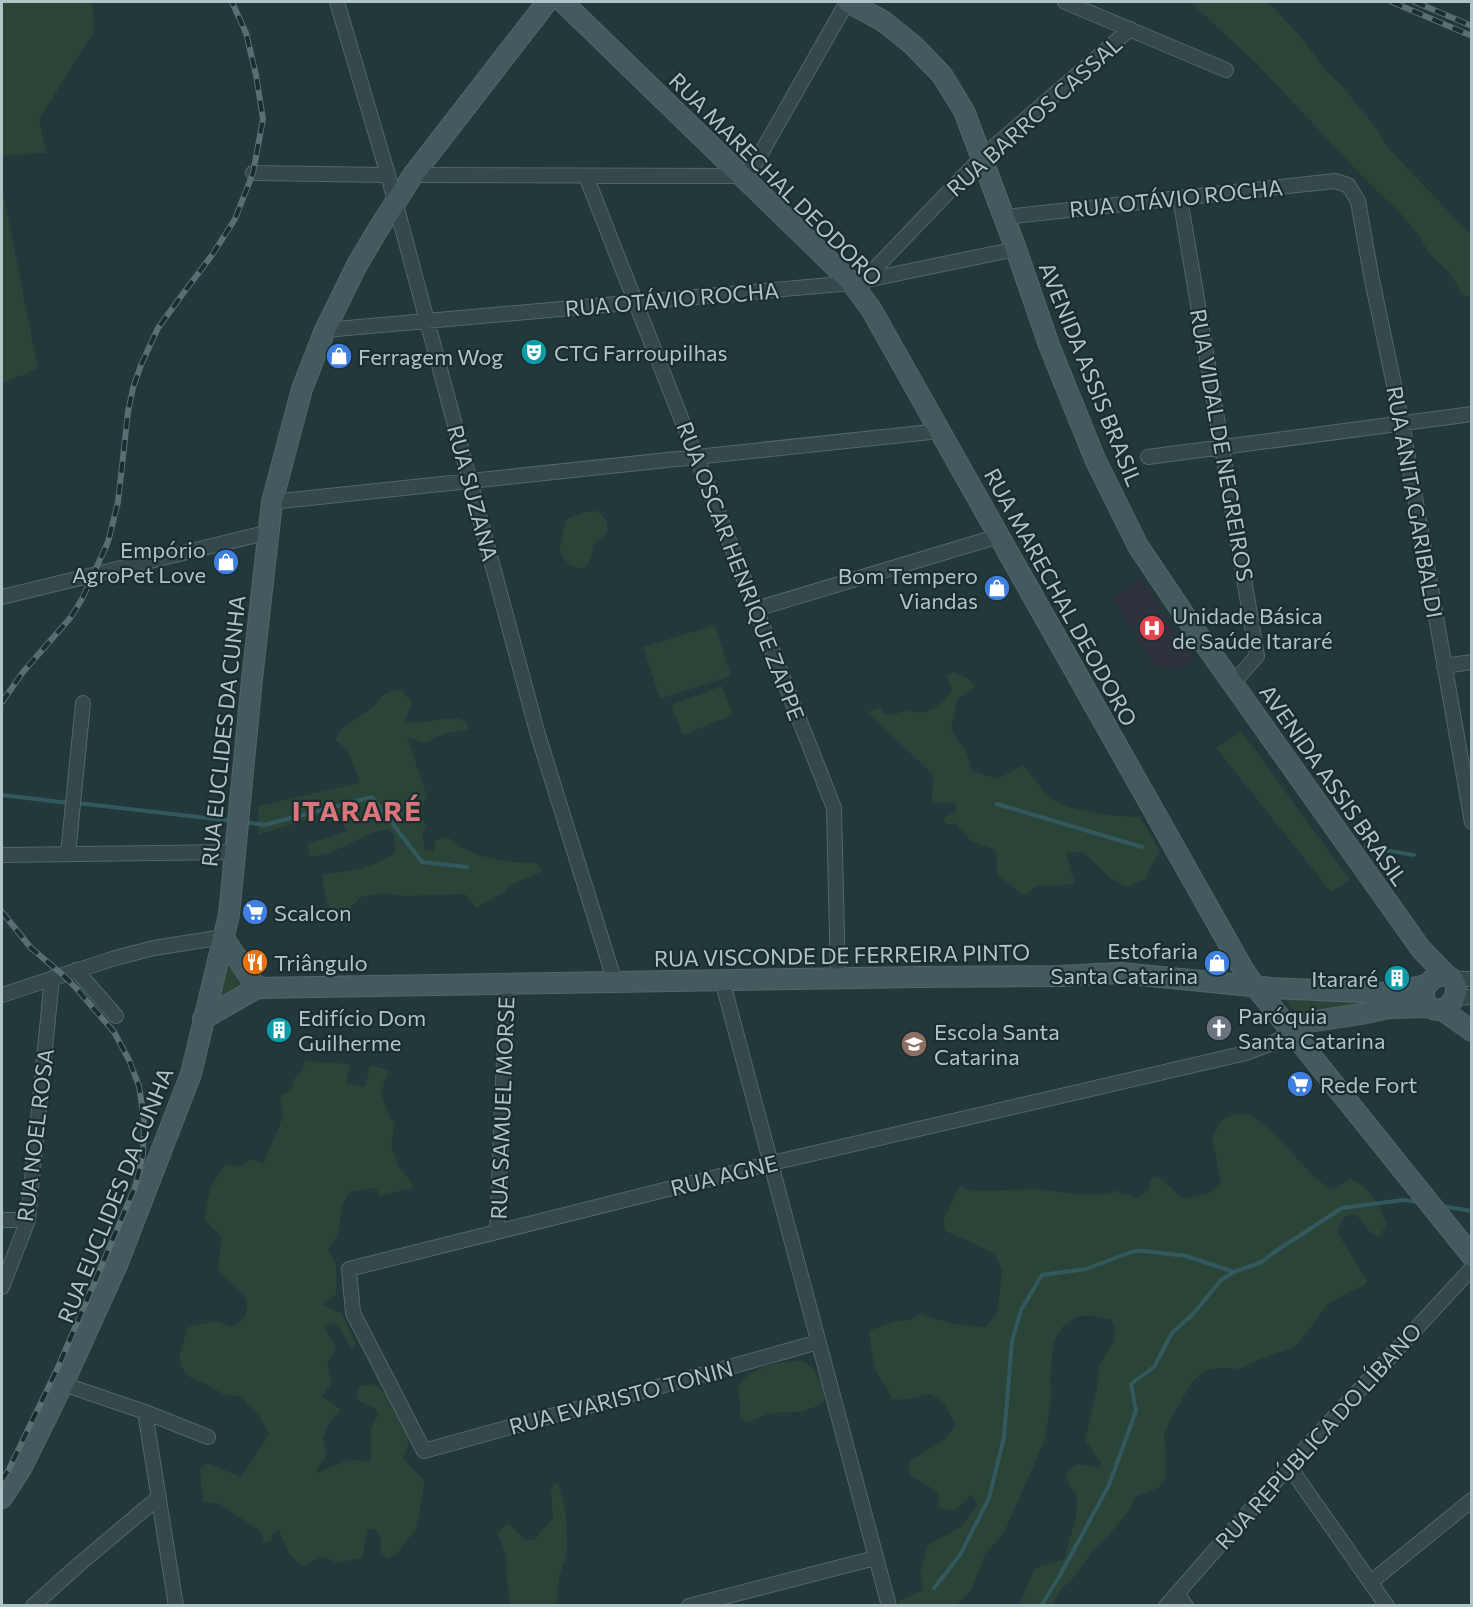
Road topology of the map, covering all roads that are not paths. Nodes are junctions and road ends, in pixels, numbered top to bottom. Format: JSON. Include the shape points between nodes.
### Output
{"nodes":[{"id":1,"x":337,"y":2,"type":"edge"},
{"id":2,"x":547,"y":2,"type":"edge"},
{"id":3,"x":564,"y":2,"type":"edge"},
{"id":4,"x":848,"y":2,"type":"edge"},
{"id":5,"x":1065,"y":2,"type":"edge"},
{"id":6,"x":1130,"y":29,"type":"junction"},
{"id":7,"x":1226,"y":70,"type":"dead end"},
{"id":8,"x":982,"y":157,"type":"junction"},
{"id":9,"x":253,"y":173,"type":"dead end"},
{"id":10,"x":388,"y":175,"type":"junction"},
{"id":11,"x":413,"y":175,"type":"junction"},
{"id":12,"x":586,"y":176,"type":"junction"},
{"id":13,"x":744,"y":176,"type":"junction"},
{"id":14,"x":1348,"y":185,"type":"joint"},
{"id":15,"x":1180,"y":198,"type":"junction"},
{"id":16,"x":395,"y":202,"type":"junction"},
{"id":17,"x":1004,"y":217,"type":"junction"},
{"id":18,"x":1016,"y":249,"type":"junction"},
{"id":19,"x":858,"y":281,"type":"junction"},
{"id":20,"x":636,"y":302,"type":"junction"},
{"id":21,"x":427,"y":321,"type":"junction"},
{"id":22,"x":325,"y":330,"type":"junction"},
{"id":23,"x":1472,"y":414,"type":"edge"},
{"id":24,"x":1401,"y":423,"type":"junction"},
{"id":25,"x":940,"y":431,"type":"junction"},
{"id":26,"x":1222,"y":447,"type":"junction"},
{"id":27,"x":696,"y":457,"type":"junction"},
{"id":28,"x":1148,"y":457,"type":"dead end"},
{"id":29,"x":470,"y":481,"type":"junction"},
{"id":30,"x":272,"y":502,"type":"junction"},
{"id":31,"x":269,"y":532,"type":"junction"},
{"id":32,"x":999,"y":536,"type":"junction"},
{"id":33,"x":2,"y":597,"type":"edge"},
{"id":34,"x":756,"y":609,"type":"junction"},
{"id":35,"x":1472,"y":662,"type":"edge"},
{"id":36,"x":1444,"y":666,"type":"junction"},
{"id":37,"x":1232,"y":684,"type":"junction"},
{"id":38,"x":83,"y":703,"type":"dead end"},
{"id":39,"x":1468,"y":786,"type":"edge"},
{"id":40,"x":1472,"y":822,"type":"edge"},
{"id":41,"x":234,"y":852,"type":"junction"},
{"id":42,"x":69,"y":854,"type":"junction"},
{"id":43,"x":2,"y":855,"type":"edge"},
{"id":44,"x":224,"y":937,"type":"junction"},
{"id":45,"x":76,"y":970,"type":"junction"},
{"id":46,"x":52,"y":978,"type":"junction"},
{"id":47,"x":838,"y":978,"type":"junction"},
{"id":48,"x":722,"y":980,"type":"junction"},
{"id":49,"x":615,"y":982,"type":"junction"},
{"id":50,"x":507,"y":984,"type":"junction"},
{"id":51,"x":1255,"y":986,"type":"junction"},
{"id":52,"x":257,"y":988,"type":"junction"},
{"id":53,"x":1448,"y":991,"type":"edge"},
{"id":54,"x":2,"y":995,"type":"edge"},
{"id":55,"x":116,"y":1016,"type":"dead end"},
{"id":56,"x":203,"y":1019,"type":"junction"},
{"id":57,"x":1471,"y":1031,"type":"edge"},
{"id":58,"x":1292,"y":1032,"type":"junction"},
{"id":59,"x":772,"y":1163,"type":"junction"},
{"id":60,"x":2,"y":1220,"type":"edge"},
{"id":61,"x":28,"y":1220,"type":"junction"},
{"id":62,"x":497,"y":1232,"type":"junction"},
{"id":63,"x":1472,"y":1256,"type":"edge"},
{"id":64,"x":1472,"y":1268,"type":"edge"},
{"id":65,"x":2,"y":1287,"type":"edge"},
{"id":66,"x":818,"y":1342,"type":"junction"},
{"id":67,"x":63,"y":1384,"type":"junction"},
{"id":68,"x":145,"y":1412,"type":"junction"},
{"id":69,"x":208,"y":1437,"type":"dead end"},
{"id":70,"x":424,"y":1451,"type":"joint"},
{"id":71,"x":1289,"y":1466,"type":"junction"},
{"id":72,"x":159,"y":1497,"type":"junction"},
{"id":73,"x":2,"y":1498,"type":"edge"},
{"id":74,"x":1469,"y":1507,"type":"edge"},
{"id":75,"x":875,"y":1558,"type":"junction"},
{"id":76,"x":1371,"y":1582,"type":"junction"},
{"id":77,"x":1177,"y":1593,"type":"junction"},
{"id":78,"x":33,"y":1605,"type":"edge"},
{"id":79,"x":176,"y":1605,"type":"edge"},
{"id":80,"x":689,"y":1605,"type":"edge"},
{"id":81,"x":889,"y":1605,"type":"edge"},
{"id":82,"x":1166,"y":1605,"type":"edge"},
{"id":83,"x":1186,"y":1605,"type":"edge"},
{"id":84,"x":1388,"y":1605,"type":"edge"}],
"edges":[{"from":1,"to":10,"type":"street","name":"RUA SUZANA"},
{"from":2,"to":11,"type":"street","name":"RUA EUCLIDES DA CUNHA"},
{"from":3,"to":13,"type":"street","name":"RUA MARECHAL DEODORO"},
{"from":4,"to":8,"type":"street","name":"AVENIDA ASSIS BRASIL","via":[[883,21],[942,75],[964,111]]},
{"from":4,"to":13,"type":"street","via":[[756,162]]},
{"from":5,"to":6,"type":"street"},
{"from":6,"to":7,"type":"street"},
{"from":6,"to":8,"type":"street","name":"RUA BARROS CASSAL"},
{"from":8,"to":17,"type":"street","name":"AVENIDA ASSIS BRASIL"},
{"from":8,"to":19,"type":"street","name":"RUA BARROS CASSAL"},
{"from":9,"to":10,"type":"street"},
{"from":10,"to":16,"type":"street","name":"RUA SUZANA"},
{"from":11,"to":12,"type":"street"},
{"from":11,"to":16,"type":"street","name":"RUA EUCLIDES DA CUNHA"},
{"from":12,"to":13,"type":"street"},
{"from":12,"to":20,"type":"street","name":"RUA OSCAR HENRIQUE ZAPPE"},
{"from":13,"to":19,"type":"street","name":"RUA MARECHAL DEODORO"},
{"from":14,"to":15,"type":"street","name":"RUA OTÁVIO ROCHA","via":[[1335,181]]},
{"from":14,"to":24,"type":"street","name":"RUA ANITA GARIBALDI","via":[[1358,201]]},
{"from":15,"to":17,"type":"street","name":"RUA OTÁVIO ROCHA"},
{"from":15,"to":26,"type":"street","name":"RUA VIDAL DE NEGREIROS"},
{"from":16,"to":21,"type":"street","name":"RUA SUZANA"},
{"from":16,"to":22,"type":"street","name":"RUA EUCLIDES DA CUNHA","via":[[357,265]]},
{"from":17,"to":18,"type":"street","name":"AVENIDA ASSIS BRASIL"},
{"from":18,"to":19,"type":"street","name":"RUA OTÁVIO ROCHA"},
{"from":18,"to":37,"type":"street","name":"AVENIDA ASSIS BRASIL","via":[[1095,459],[1133,537]]},
{"from":19,"to":20,"type":"street","name":"RUA OTÁVIO ROCHA"},
{"from":19,"to":25,"type":"street","name":"RUA MARECHAL DEODORO"},
{"from":20,"to":21,"type":"street","name":"RUA OTÁVIO ROCHA"},
{"from":20,"to":27,"type":"street","name":"RUA OSCAR HENRIQUE ZAPPE"},
{"from":21,"to":22,"type":"street","name":"RUA OTÁVIO ROCHA"},
{"from":21,"to":29,"type":"street","name":"RUA SUZANA"},
{"from":22,"to":30,"type":"street","name":"RUA EUCLIDES DA CUNHA","via":[[302,389]]},
{"from":23,"to":24,"type":"street"},
{"from":24,"to":26,"type":"street"},
{"from":24,"to":36,"type":"street","name":"RUA ANITA GARIBALDI"},
{"from":25,"to":27,"type":"street"},
{"from":25,"to":32,"type":"street","name":"RUA MARECHAL DEODORO"},
{"from":26,"to":28,"type":"street"},
{"from":26,"to":37,"type":"street","name":"RUA VIDAL DE NEGREIROS","via":[[1257,656]]},
{"from":27,"to":29,"type":"street"},
{"from":27,"to":34,"type":"street","name":"RUA OSCAR HENRIQUE ZAPPE"},
{"from":29,"to":30,"type":"street"},
{"from":29,"to":49,"type":"street","name":"RUA SUZANA","via":[[538,735]]},
{"from":30,"to":31,"type":"street","name":"RUA EUCLIDES DA CUNHA"},
{"from":31,"to":33,"type":"street"},
{"from":31,"to":41,"type":"street","name":"RUA EUCLIDES DA CUNHA"},
{"from":32,"to":34,"type":"street"},
{"from":32,"to":51,"type":"street","name":"RUA MARECHAL DEODORO"},
{"from":34,"to":47,"type":"street","name":"RUA OSCAR HENRIQUE ZAPPE","via":[[834,808]]},
{"from":35,"to":36,"type":"street"},
{"from":36,"to":39,"type":"street","name":"RUA ANITA GARIBALDI"},
{"from":37,"to":53,"type":"street","name":"AVENIDA ASSIS BRASIL"},
{"from":38,"to":42,"type":"street"},
{"from":39,"to":40,"type":"street","name":"RUA ANITA GARIBALDI"},
{"from":41,"to":42,"type":"street"},
{"from":41,"to":44,"type":"street","name":"RUA EUCLIDES DA CUNHA"},
{"from":42,"to":43,"type":"street"},
{"from":44,"to":45,"type":"street","via":[[154,948]]},
{"from":44,"to":52,"type":"street"},
{"from":44,"to":56,"type":"street","name":"RUA EUCLIDES DA CUNHA"},
{"from":45,"to":46,"type":"street"},
{"from":45,"to":55,"type":"street"},
{"from":46,"to":54,"type":"street"},
{"from":46,"to":61,"type":"street","name":"RUA NOEL ROSA"},
{"from":47,"to":48,"type":"street","name":"RUA VISCONDE DE FERREIRA PINTO"},
{"from":47,"to":51,"type":"street","name":"RUA VISCONDE DE FERREIRA PINTO","via":[[1121,973]]},
{"from":48,"to":49,"type":"street","name":"RUA VISCONDE DE FERREIRA PINTO"},
{"from":48,"to":59,"type":"street"},
{"from":49,"to":50,"type":"street","name":"RUA VISCONDE DE FERREIRA PINTO"},
{"from":50,"to":52,"type":"street","name":"RUA VISCONDE DE FERREIRA PINTO"},
{"from":50,"to":62,"type":"street","name":"RUA SAMUEL MORSE"},
{"from":51,"to":53,"type":"street","name":"RUA VISCONDE DE FERREIRA PINTO","via":[[1386,993]]},
{"from":51,"to":58,"type":"street","name":"RUA MARECHAL DEODORO"},
{"from":52,"to":56,"type":"street","name":"RUA VISCONDE DE FERREIRA PINTO"},
{"from":53,"to":57,"type":"street"},
{"from":53,"to":58,"type":"street","via":[[1388,1008],[1310,1022]]},
{"from":56,"to":67,"type":"street","name":"RUA EUCLIDES DA CUNHA","via":[[191,1074],[128,1239]]},
{"from":58,"to":59,"type":"street","name":"RUA AGNE","via":[[1246,1053]]},
{"from":58,"to":63,"type":"street","name":"RUA MARECHAL DEODORO"},
{"from":59,"to":62,"type":"street","name":"RUA AGNE"},
{"from":59,"to":66,"type":"street"},
{"from":60,"to":61,"type":"street"},
{"from":61,"to":65,"type":"street","name":"RUA NOEL ROSA"},
{"from":62,"to":70,"type":"street","name":"RUA AGNE","via":[[349,1269],[353,1313]]},
{"from":64,"to":71,"type":"street","name":"RUA REPÚBLICA DO LÍBANO"},
{"from":66,"to":70,"type":"street","name":"RUA EVARISTO TONIN"},
{"from":66,"to":75,"type":"street"},
{"from":67,"to":68,"type":"street"},
{"from":67,"to":73,"type":"street","name":"RUA EUCLIDES DA CUNHA","via":[[22,1467]]},
{"from":68,"to":69,"type":"street"},
{"from":68,"to":72,"type":"street"},
{"from":71,"to":76,"type":"street"},
{"from":71,"to":77,"type":"street","name":"RUA REPÚBLICA DO LÍBANO"},
{"from":72,"to":78,"type":"street"},
{"from":72,"to":79,"type":"street"},
{"from":74,"to":76,"type":"street"},
{"from":75,"to":80,"type":"street"},
{"from":75,"to":81,"type":"street"},
{"from":76,"to":84,"type":"street"},
{"from":77,"to":82,"type":"street","name":"RUA REPÚBLICA DO LÍBANO"},
{"from":77,"to":83,"type":"street"}]}
